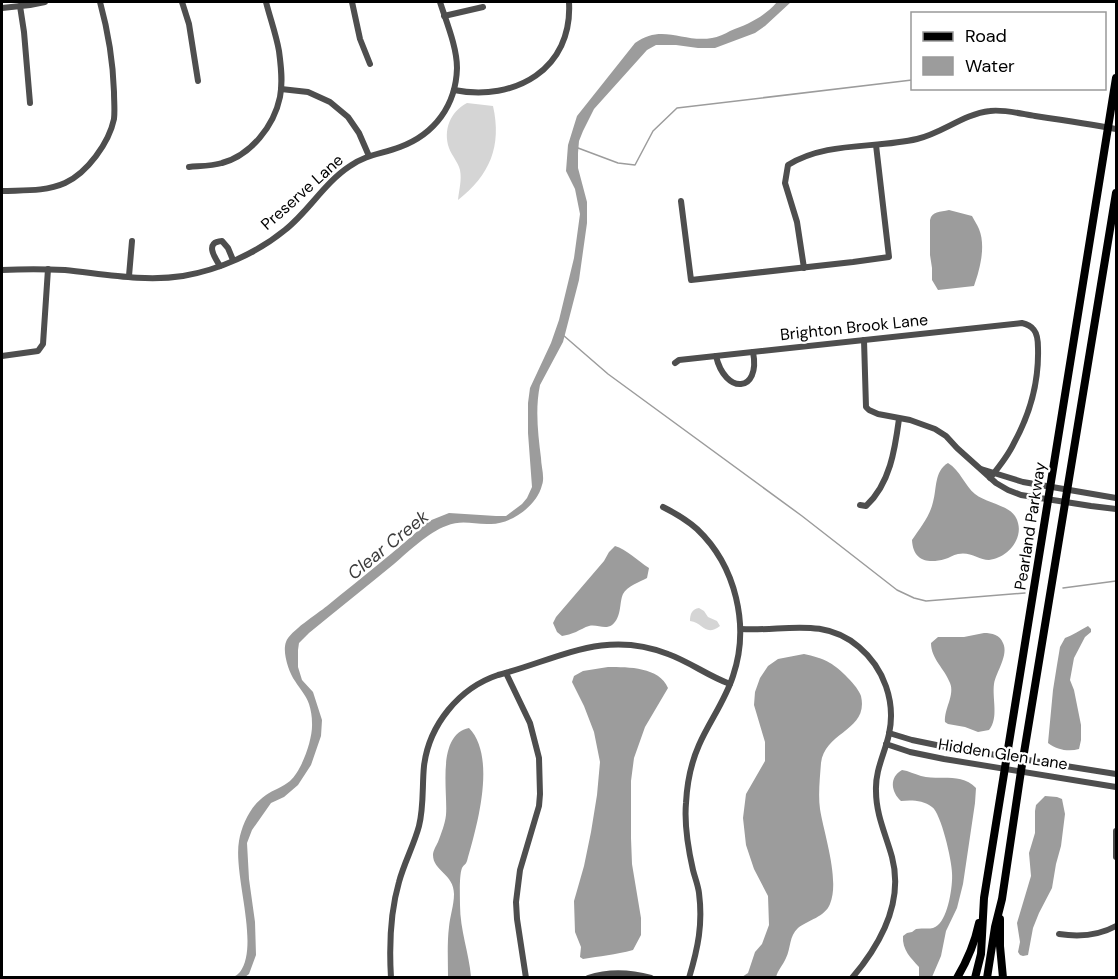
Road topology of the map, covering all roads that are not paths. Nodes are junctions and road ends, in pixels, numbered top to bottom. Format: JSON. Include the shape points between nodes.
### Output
{"nodes":[{"id":1,"x":45,"y":2,"type":"edge"},
{"id":2,"x":100,"y":2,"type":"edge"},
{"id":3,"x":182,"y":2,"type":"edge"},
{"id":4,"x":266,"y":2,"type":"edge"},
{"id":5,"x":352,"y":2,"type":"edge"},
{"id":6,"x":440,"y":2,"type":"edge"},
{"id":7,"x":569,"y":2,"type":"edge"},
{"id":8,"x":20,"y":6,"type":"junction"},
{"id":9,"x":483,"y":7,"type":"dead end"},
{"id":10,"x":2,"y":8,"type":"edge"},
{"id":11,"x":444,"y":16,"type":"junction"},
{"id":12,"x":369,"y":64,"type":"dead end"},
{"id":13,"x":1116,"y":78,"type":"edge"},
{"id":14,"x":198,"y":81,"type":"dead end"},
{"id":15,"x":281,"y":89,"type":"junction"},
{"id":16,"x":454,"y":90,"type":"junction"},
{"id":17,"x":30,"y":103,"type":"dead end"},
{"id":18,"x":1113,"y":128,"type":"edge"},
{"id":19,"x":876,"y":145,"type":"junction"},
{"id":20,"x":369,"y":156,"type":"junction"},
{"id":21,"x":189,"y":166,"type":"dead end"},
{"id":22,"x":2,"y":191,"type":"edge"},
{"id":23,"x":1116,"y":193,"type":"edge"},
{"id":24,"x":681,"y":201,"type":"dead end"},
{"id":25,"x":132,"y":241,"type":"dead end"},
{"id":26,"x":233,"y":260,"type":"junction"},
{"id":27,"x":220,"y":266,"type":"junction"},
{"id":28,"x":804,"y":268,"type":"junction"},
{"id":29,"x":48,"y":269,"type":"junction"},
{"id":30,"x":2,"y":270,"type":"edge"},
{"id":31,"x":129,"y":276,"type":"junction"},
{"id":32,"x":864,"y":340,"type":"junction"},
{"id":33,"x":753,"y":352,"type":"junction"},
{"id":34,"x":2,"y":356,"type":"edge"},
{"id":35,"x":716,"y":356,"type":"junction"},
{"id":36,"x":675,"y":363,"type":"dead end"},
{"id":37,"x":899,"y":419,"type":"junction"},
{"id":38,"x":992,"y":475,"type":"junction"},
{"id":39,"x":1051,"y":488,"type":"junction"},
{"id":40,"x":1068,"y":491,"type":"junction"},
{"id":41,"x":1116,"y":498,"type":"edge"},
{"id":42,"x":1049,"y":499,"type":"junction"},
{"id":43,"x":1067,"y":502,"type":"junction"},
{"id":44,"x":860,"y":505,"type":"dead end"},
{"id":45,"x":663,"y":507,"type":"dead end"},
{"id":46,"x":1116,"y":509,"type":"edge"},
{"id":47,"x":741,"y":628,"type":"junction"},
{"id":48,"x":506,"y":673,"type":"junction"},
{"id":49,"x":730,"y":684,"type":"junction"},
{"id":50,"x":889,"y":733,"type":"junction"},
{"id":51,"x":886,"y":744,"type":"junction"},
{"id":52,"x":1007,"y":757,"type":"junction"},
{"id":53,"x":1024,"y":759,"type":"junction"},
{"id":54,"x":1005,"y":769,"type":"junction"},
{"id":55,"x":1022,"y":771,"type":"junction"},
{"id":56,"x":1116,"y":774,"type":"edge"},
{"id":57,"x":1116,"y":787,"type":"edge"},
{"id":58,"x":1116,"y":831,"type":"edge"},
{"id":59,"x":1116,"y":857,"type":"edge"},
{"id":60,"x":984,"y":898,"type":"junction"},
{"id":61,"x":1002,"y":899,"type":"junction"},
{"id":62,"x":1116,"y":926,"type":"edge"},
{"id":63,"x":1059,"y":934,"type":"dead end"},
{"id":64,"x":391,"y":978,"type":"edge"},
{"id":65,"x":526,"y":978,"type":"edge"},
{"id":66,"x":588,"y":978,"type":"edge"},
{"id":67,"x":651,"y":978,"type":"edge"},
{"id":68,"x":689,"y":978,"type":"edge"},
{"id":69,"x":852,"y":978,"type":"edge"},
{"id":70,"x":957,"y":978,"type":"edge"},
{"id":71,"x":975,"y":978,"type":"edge"},
{"id":72,"x":987,"y":978,"type":"edge"},
{"id":73,"x":1003,"y":978,"type":"edge"}],
"edges":[{"from":1,"to":8,"type":"street"},
{"from":2,"to":22,"type":"street","via":[[114,76],[114,119],[105,141],[87,168],[65,183],[42,189]]},
{"from":3,"to":14,"type":"street"},
{"from":4,"to":15,"type":"street","via":[[279,48]]},
{"from":5,"to":12,"type":"street"},
{"from":6,"to":11,"type":"street"},
{"from":7,"to":16,"type":"street","via":[[562,42],[551,61],[534,76],[490,93]]},
{"from":8,"to":10,"type":"street"},
{"from":8,"to":17,"type":"street"},
{"from":9,"to":11,"type":"street"},
{"from":11,"to":16,"type":"street","via":[[457,66]]},
{"from":13,"to":18,"type":"main road","name":"Pearland Parkway"},
{"from":15,"to":20,"type":"street","via":[[308,92],[330,102],[348,117]]},
{"from":15,"to":21,"type":"street","via":[[275,114],[251,147],[221,164]]},
{"from":16,"to":20,"type":"street","name":"Preserve Lane","via":[[447,110],[424,135],[401,147]]},
{"from":18,"to":19,"type":"street","via":[[991,110],[918,139]]},
{"from":18,"to":39,"type":"main road","name":"Pearland Parkway"},
{"from":19,"to":28,"type":"street","via":[[830,149],[788,165],[785,183],[797,222]]},
{"from":19,"to":28,"type":"street","via":[[889,257]]},
{"from":20,"to":26,"type":"street","name":"Preserve Lane","via":[[338,174],[286,230]]},
{"from":23,"to":40,"type":"main road","name":"Pearland Parkway"},
{"from":24,"to":28,"type":"street","via":[[691,280]]},
{"from":25,"to":31,"type":"street"},
{"from":26,"to":27,"type":"street","name":"Preserve Lane"},
{"from":26,"to":27,"type":"street","via":[[225,244],[217,241],[212,248]]},
{"from":27,"to":31,"type":"street","name":"Preserve Lane","via":[[183,276]]},
{"from":29,"to":30,"type":"street","name":"Preserve Lane"},
{"from":29,"to":31,"type":"street","name":"Preserve Lane"},
{"from":29,"to":34,"type":"street","via":[[43,344],[38,351]]},
{"from":32,"to":33,"type":"street","name":"Brighton Brook Lane"},
{"from":32,"to":37,"type":"street","via":[[866,407]]},
{"from":32,"to":38,"type":"street","name":"Brighton Brook Lane","via":[[1022,323],[1035,330],[1038,357],[1032,400],[1015,443]]},
{"from":33,"to":35,"type":"street","name":"Brighton Brook Lane"},
{"from":33,"to":35,"type":"street","via":[[753,375],[742,384],[725,376]]},
{"from":35,"to":36,"type":"street","name":"Brighton Brook Lane"},
{"from":37,"to":38,"type":"street","via":[[935,429],[978,468]]},
{"from":37,"to":44,"type":"street","via":[[895,448],[884,480],[872,501]]},
{"from":38,"to":39,"type":"street"},
{"from":38,"to":42,"type":"street","via":[[1008,490]]},
{"from":39,"to":40,"type":"street"},
{"from":39,"to":42,"type":"main road","name":"Pearland Parkway"},
{"from":40,"to":41,"type":"street"},
{"from":40,"to":43,"type":"main road","name":"Pearland Parkway"},
{"from":42,"to":43,"type":"street"},
{"from":42,"to":52,"type":"main road","name":"Pearland Parkway"},
{"from":43,"to":46,"type":"street"},
{"from":43,"to":53,"type":"main road","name":"Pearland Parkway"},
{"from":45,"to":47,"type":"street","via":[[688,521],[722,561],[733,586]]},
{"from":47,"to":49,"type":"street"},
{"from":47,"to":50,"type":"street","via":[[823,629],[849,640],[881,673],[890,705]]},
{"from":48,"to":49,"type":"street","via":[[588,647],[616,644],[670,654]]},
{"from":48,"to":64,"type":"street","via":[[488,678],[463,695],[441,720],[430,741],[423,774],[421,819],[399,879],[391,920]]},
{"from":48,"to":65,"type":"street","via":[[530,723],[540,758],[539,806],[520,870],[516,902]]},
{"from":49,"to":68,"type":"street","via":[[698,746],[687,791],[687,840],[701,914],[700,937]]},
{"from":50,"to":51,"type":"street"},
{"from":50,"to":52,"type":"street","name":"Hidden Glen Lane","via":[[928,744]]},
{"from":51,"to":54,"type":"street","name":"Hidden Glen Lane","via":[[926,756]]},
{"from":51,"to":69,"type":"street","via":[[876,780],[876,801],[894,864],[894,894],[878,941]]},
{"from":52,"to":53,"type":"street","name":"Hidden Glen Lane"},
{"from":52,"to":54,"type":"main road","name":"Pearland Parkway"},
{"from":53,"to":55,"type":"main road","name":"Pearland Parkway"},
{"from":53,"to":56,"type":"street","name":"Hidden Glen Lane"},
{"from":54,"to":55,"type":"street","name":"Hidden Glen Lane"},
{"from":54,"to":60,"type":"main road","name":"Pearland Parkway"},
{"from":55,"to":57,"type":"street","name":"Hidden Glen Lane"},
{"from":55,"to":61,"type":"main road","name":"Pearland Parkway"},
{"from":58,"to":59,"type":"street"},
{"from":60,"to":70,"type":"main road","via":[[977,932]]},
{"from":60,"to":71,"type":"main road","name":"Pearland Parkway","via":[[981,954]]},
{"from":61,"to":72,"type":"main road","name":"Pearland Parkway"},
{"from":61,"to":73,"type":"main road"},
{"from":62,"to":63,"type":"street","via":[[1081,936]]},
{"from":66,"to":67,"type":"street","via":[[616,972]]}]}
